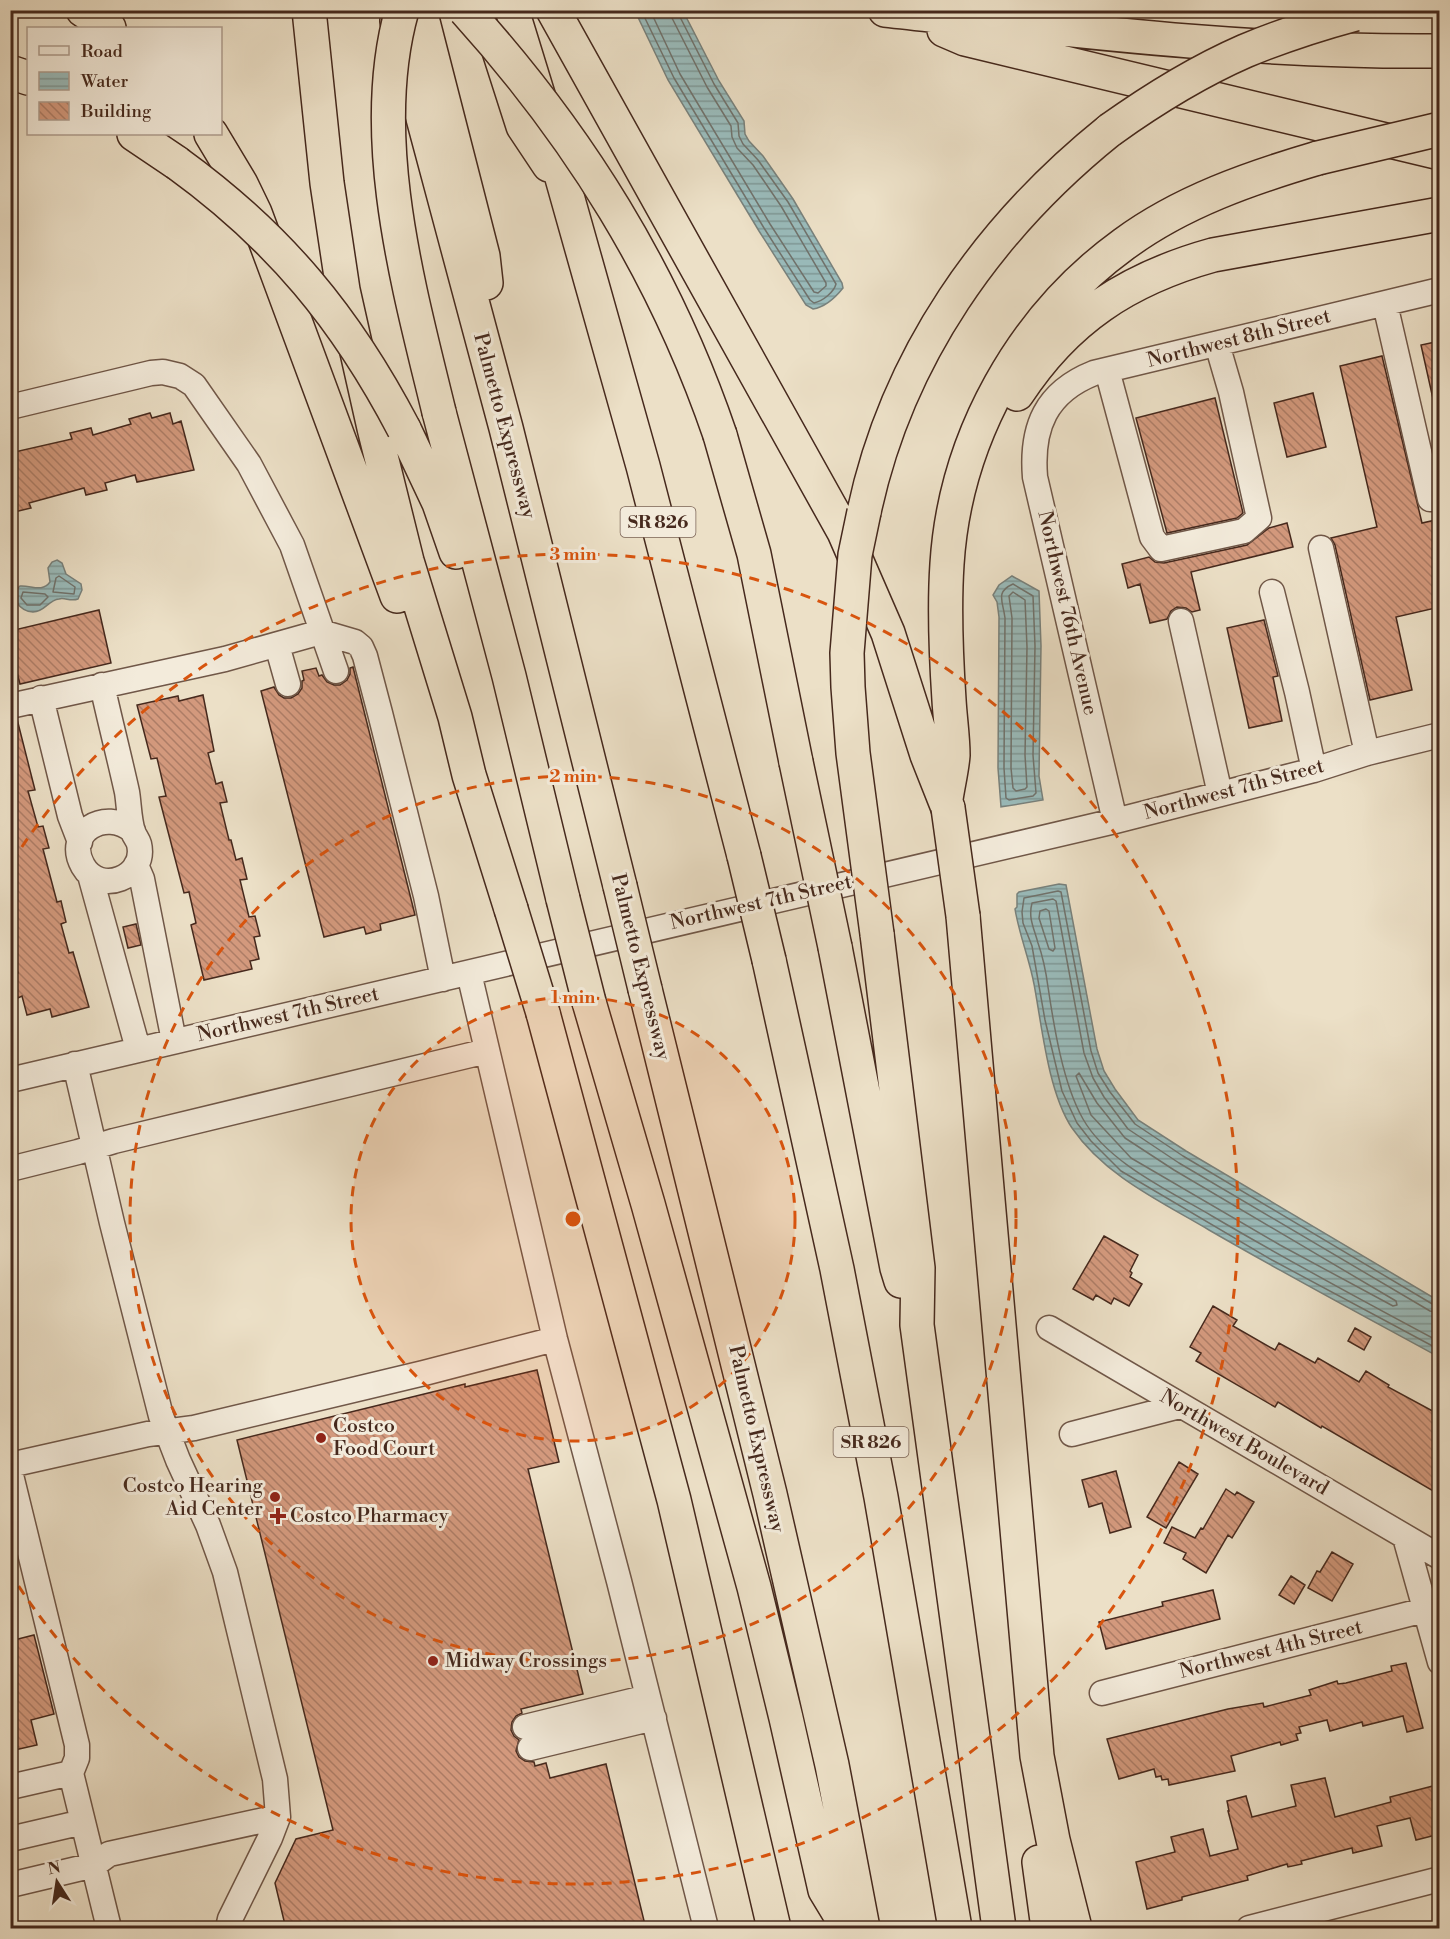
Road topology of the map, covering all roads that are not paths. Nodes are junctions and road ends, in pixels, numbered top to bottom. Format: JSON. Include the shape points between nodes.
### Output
{"nodes":[{"id":1,"x":83,"y":10,"type":"edge"},
{"id":2,"x":309,"y":10,"type":"edge"},
{"id":3,"x":395,"y":10,"type":"edge"},
{"id":4,"x":402,"y":10,"type":"edge"},
{"id":5,"x":420,"y":10,"type":"edge"},
{"id":6,"x":465,"y":10,"type":"edge"},
{"id":7,"x":486,"y":10,"type":"edge"},
{"id":8,"x":513,"y":10,"type":"edge"},
{"id":9,"x":553,"y":10,"type":"edge"},
{"id":10,"x":896,"y":12,"type":"edge"},
{"id":11,"x":1362,"y":12,"type":"edge"},
{"id":12,"x":108,"y":27,"type":"edge"},
{"id":13,"x":1440,"y":51,"type":"edge"},
{"id":14,"x":10,"y":72,"type":"edge"},
{"id":15,"x":27,"y":78,"type":"edge"},
{"id":16,"x":1440,"y":129,"type":"edge"},
{"id":17,"x":135,"y":135,"type":"edge"},
{"id":18,"x":212,"y":135,"type":"edge"},
{"id":19,"x":1440,"y":153,"type":"edge"},
{"id":20,"x":565,"y":189,"type":"junction"},
{"id":21,"x":1440,"y":214,"type":"edge"},
{"id":22,"x":1440,"y":290,"type":"edge"},
{"id":23,"x":1384,"y":304,"type":"junction"},
{"id":24,"x":1217,"y":344,"type":"junction"},
{"id":25,"x":1107,"y":370,"type":"junction"},
{"id":26,"x":10,"y":406,"type":"edge"},
{"id":27,"x":1048,"y":407,"type":"joint"},
{"id":28,"x":506,"y":428,"type":"junction"},
{"id":29,"x":1430,"y":499,"type":"dead end"},
{"id":30,"x":957,"y":500,"type":"junction"},
{"id":31,"x":1321,"y":548,"type":"dead end"},
{"id":32,"x":1272,"y":592,"type":"dead end"},
{"id":33,"x":1181,"y":621,"type":"dead end"},
{"id":34,"x":321,"y":632,"type":"junction"},
{"id":35,"x":277,"y":645,"type":"junction"},
{"id":36,"x":336,"y":671,"type":"dead end"},
{"id":37,"x":288,"y":684,"type":"dead end"},
{"id":38,"x":102,"y":685,"type":"junction"},
{"id":39,"x":41,"y":698,"type":"junction"},
{"id":40,"x":10,"y":706,"type":"edge"},
{"id":41,"x":1440,"y":735,"type":"edge"},
{"id":42,"x":1367,"y":753,"type":"junction"},
{"id":43,"x":1314,"y":770,"type":"junction"},
{"id":44,"x":469,"y":776,"type":"junction"},
{"id":45,"x":1220,"y":794,"type":"junction"},
{"id":46,"x":947,"y":804,"type":"junction"},
{"id":47,"x":1115,"y":821,"type":"junction"},
{"id":48,"x":133,"y":831,"type":"junction"},
{"id":49,"x":80,"y":842,"type":"junction"},
{"id":50,"x":136,"y":865,"type":"junction"},
{"id":51,"x":90,"y":875,"type":"junction"},
{"id":52,"x":563,"y":898,"type":"junction"},
{"id":53,"x":469,"y":973,"type":"junction"},
{"id":54,"x":443,"y":979,"type":"junction"},
{"id":55,"x":174,"y":1041,"type":"junction"},
{"id":56,"x":138,"y":1049,"type":"junction"},
{"id":57,"x":487,"y":1051,"type":"junction"},
{"id":58,"x":75,"y":1064,"type":"junction"},
{"id":59,"x":10,"y":1080,"type":"edge"},
{"id":60,"x":94,"y":1147,"type":"junction"},
{"id":61,"x":10,"y":1169,"type":"edge"},
{"id":62,"x":916,"y":1325,"type":"junction"},
{"id":63,"x":1049,"y":1329,"type":"dead end"},
{"id":64,"x":555,"y":1339,"type":"junction"},
{"id":65,"x":1180,"y":1406,"type":"junction"},
{"id":66,"x":166,"y":1432,"type":"junction"},
{"id":67,"x":1072,"y":1434,"type":"dead end"},
{"id":68,"x":10,"y":1465,"type":"edge"},
{"id":69,"x":10,"y":1471,"type":"edge"},
{"id":70,"x":1405,"y":1537,"type":"junction"},
{"id":71,"x":1440,"y":1557,"type":"edge"},
{"id":72,"x":1432,"y":1608,"type":"edge"},
{"id":73,"x":1440,"y":1662,"type":"edge"},
{"id":74,"x":1102,"y":1693,"type":"dead end"},
{"id":75,"x":650,"y":1703,"type":"junction"},
{"id":76,"x":1037,"y":1756,"type":"junction"},
{"id":77,"x":71,"y":1773,"type":"junction"},
{"id":78,"x":10,"y":1787,"type":"edge"},
{"id":79,"x":278,"y":1816,"type":"junction"},
{"id":80,"x":83,"y":1822,"type":"junction"},
{"id":81,"x":10,"y":1839,"type":"edge"},
{"id":82,"x":94,"y":1865,"type":"junction"},
{"id":83,"x":1440,"y":1879,"type":"edge"},
{"id":84,"x":10,"y":1885,"type":"edge"},
{"id":85,"x":109,"y":1929,"type":"edge"},
{"id":86,"x":228,"y":1929,"type":"edge"},
{"id":87,"x":706,"y":1929,"type":"edge"},
{"id":88,"x":774,"y":1929,"type":"edge"},
{"id":89,"x":848,"y":1929,"type":"edge"},
{"id":90,"x":863,"y":1929,"type":"edge"},
{"id":91,"x":955,"y":1929,"type":"edge"},
{"id":92,"x":999,"y":1929,"type":"edge"},
{"id":93,"x":1048,"y":1929,"type":"edge"},
{"id":94,"x":1075,"y":1929,"type":"edge"},
{"id":95,"x":1250,"y":1929,"type":"edge"}],
"edges":[{"from":1,"to":12,"type":"highway"},
{"from":2,"to":44,"type":"highway","via":[[343,290],[391,501]]},
{"from":3,"to":28,"type":"highway","name":"Palmetto Expressway"},
{"from":4,"to":52,"type":"highway","bridge":true,"via":[[388,85],[398,225],[439,412]]},
{"from":5,"to":28,"type":"highway","via":[[483,256]]},
{"from":6,"to":62,"type":"highway","bridge":true,"via":[[554,118],[620,216],[681,333],[720,435],[754,554],[897,1268]]},
{"from":7,"to":20,"type":"highway","via":[[523,126]]},
{"from":8,"to":20,"type":"highway","number":"SR 826"},
{"from":9,"to":46,"type":"highway","via":[[844,532],[888,633]]},
{"from":10,"to":13,"type":"highway","via":[[1274,48]]},
{"from":10,"to":19,"type":"highway","via":[[965,39]]},
{"from":11,"to":62,"type":"highway","bridge":true,"via":[[1301,29],[1193,76],[1081,153],[1031,200],[948,306],[897,405],[879,457],[854,566],[848,687],[918,1268]]},
{"from":14,"to":15,"type":"highway"},
{"from":16,"to":30,"type":"highway","bridge":true,"via":[[1318,158],[1245,182],[1182,209],[1124,244],[1071,289],[1008,370],[978,432]]},
{"from":17,"to":52,"type":"highway","bridge":true,"via":[[208,185],[260,230],[319,294],[365,359],[404,429],[452,537],[502,715]]},
{"from":18,"to":44,"type":"highway","via":[[255,213],[443,721]]},
{"from":20,"to":91,"type":"highway","number":"SR 826","bridge":true,"via":[[673,579],[769,960],[879,1486]]},
{"from":21,"to":30,"type":"highway","via":[[1213,255],[1177,265],[1131,286],[1085,316],[1029,375]]},
{"from":22,"to":23,"type":"street","name":"Northwest 8th Street"},
{"from":23,"to":24,"type":"street","name":"Northwest 8th Street"},
{"from":23,"to":29,"type":"street"},
{"from":24,"to":25,"type":"street","name":"Northwest 8th Street"},
{"from":24,"to":25,"type":"street","via":[[1259,518],[1244,531],[1161,549],[1152,537]]},
{"from":25,"to":27,"type":"street","name":"Northwest 8th Street","via":[[1075,381]]},
{"from":26,"to":34,"type":"street","via":[[151,373],[180,376],[194,385],[243,454],[280,520]]},
{"from":27,"to":47,"type":"street","name":"Northwest 76th Avenue","via":[[1035,445],[1035,477]]},
{"from":28,"to":90,"type":"highway","name":"Palmetto Expressway","bridge":true,"via":[[777,1526],[832,1765]]},
{"from":30,"to":46,"type":"highway","via":[[946,589],[945,639],[953,754]]},
{"from":31,"to":42,"type":"street"},
{"from":32,"to":43,"type":"street"},
{"from":33,"to":45,"type":"street"},
{"from":34,"to":35,"type":"street"},
{"from":34,"to":36,"type":"street"},
{"from":34,"to":54,"type":"street","via":[[355,642],[365,656]]},
{"from":35,"to":37,"type":"street"},
{"from":35,"to":38,"type":"street"},
{"from":38,"to":39,"type":"street"},
{"from":38,"to":48,"type":"street"},
{"from":39,"to":40,"type":"street"},
{"from":39,"to":49,"type":"street"},
{"from":41,"to":42,"type":"street","name":"Northwest 7th Street"},
{"from":42,"to":43,"type":"street","name":"Northwest 7th Street"},
{"from":43,"to":45,"type":"street","name":"Northwest 7th Street"},
{"from":44,"to":88,"type":"highway","bridge":true,"via":[[543,1013],[674,1500]]},
{"from":45,"to":47,"type":"street","name":"Northwest 7th Street"},
{"from":46,"to":76,"type":"highway","bridge":true,"via":[[963,916]]},
{"from":47,"to":53,"type":"street","name":"Northwest 7th Street"},
{"from":48,"to":49,"type":"street","via":[[117,821],[99,822],[84,833]]},
{"from":48,"to":50,"type":"street","via":[[140,848]]},
{"from":49,"to":51,"type":"street","via":[[80,860]]},
{"from":50,"to":51,"type":"street","via":[[116,881],[98,880]]},
{"from":50,"to":55,"type":"street"},
{"from":51,"to":56,"type":"street"},
{"from":52,"to":89,"type":"highway","bridge":true,"via":[[754,1587],[825,1890]]},
{"from":53,"to":54,"type":"street","name":"Northwest 7th Street"},
{"from":53,"to":57,"type":"street"},
{"from":54,"to":55,"type":"street","name":"Northwest 7th Street"},
{"from":55,"to":56,"type":"street","name":"Northwest 7th Street"},
{"from":56,"to":58,"type":"street","name":"Northwest 7th Street"},
{"from":57,"to":60,"type":"street"},
{"from":57,"to":64,"type":"street"},
{"from":58,"to":59,"type":"street","name":"Northwest 7th Street"},
{"from":58,"to":60,"type":"street"},
{"from":60,"to":61,"type":"street"},
{"from":60,"to":66,"type":"street"},
{"from":62,"to":92,"type":"highway"},
{"from":63,"to":65,"type":"street","name":"Northwest Boulevard"},
{"from":64,"to":66,"type":"street"},
{"from":64,"to":75,"type":"street"},
{"from":65,"to":67,"type":"street"},
{"from":65,"to":70,"type":"street","name":"Northwest Boulevard"},
{"from":66,"to":68,"type":"street"},
{"from":66,"to":79,"type":"street","via":[[225,1572],[275,1779]]},
{"from":69,"to":77,"type":"street","via":[[76,1745],[77,1758]]},
{"from":70,"to":71,"type":"street","name":"Northwest Boulevard"},
{"from":70,"to":72,"type":"street"},
{"from":72,"to":73,"type":"street"},
{"from":72,"to":74,"type":"street","name":"Northwest 4th Street"},
{"from":75,"to":75,"type":"street","via":[[527,1733]]},
{"from":75,"to":87,"type":"street"},
{"from":76,"to":93,"type":"highway","via":[[1032,1801]]},
{"from":76,"to":94,"type":"highway"},
{"from":77,"to":78,"type":"street"},
{"from":77,"to":80,"type":"street"},
{"from":79,"to":82,"type":"street","via":[[110,1854]]},
{"from":79,"to":86,"type":"street"},
{"from":80,"to":81,"type":"street"},
{"from":80,"to":82,"type":"street"},
{"from":82,"to":84,"type":"street"},
{"from":82,"to":85,"type":"street"},
{"from":83,"to":95,"type":"street"}]}
